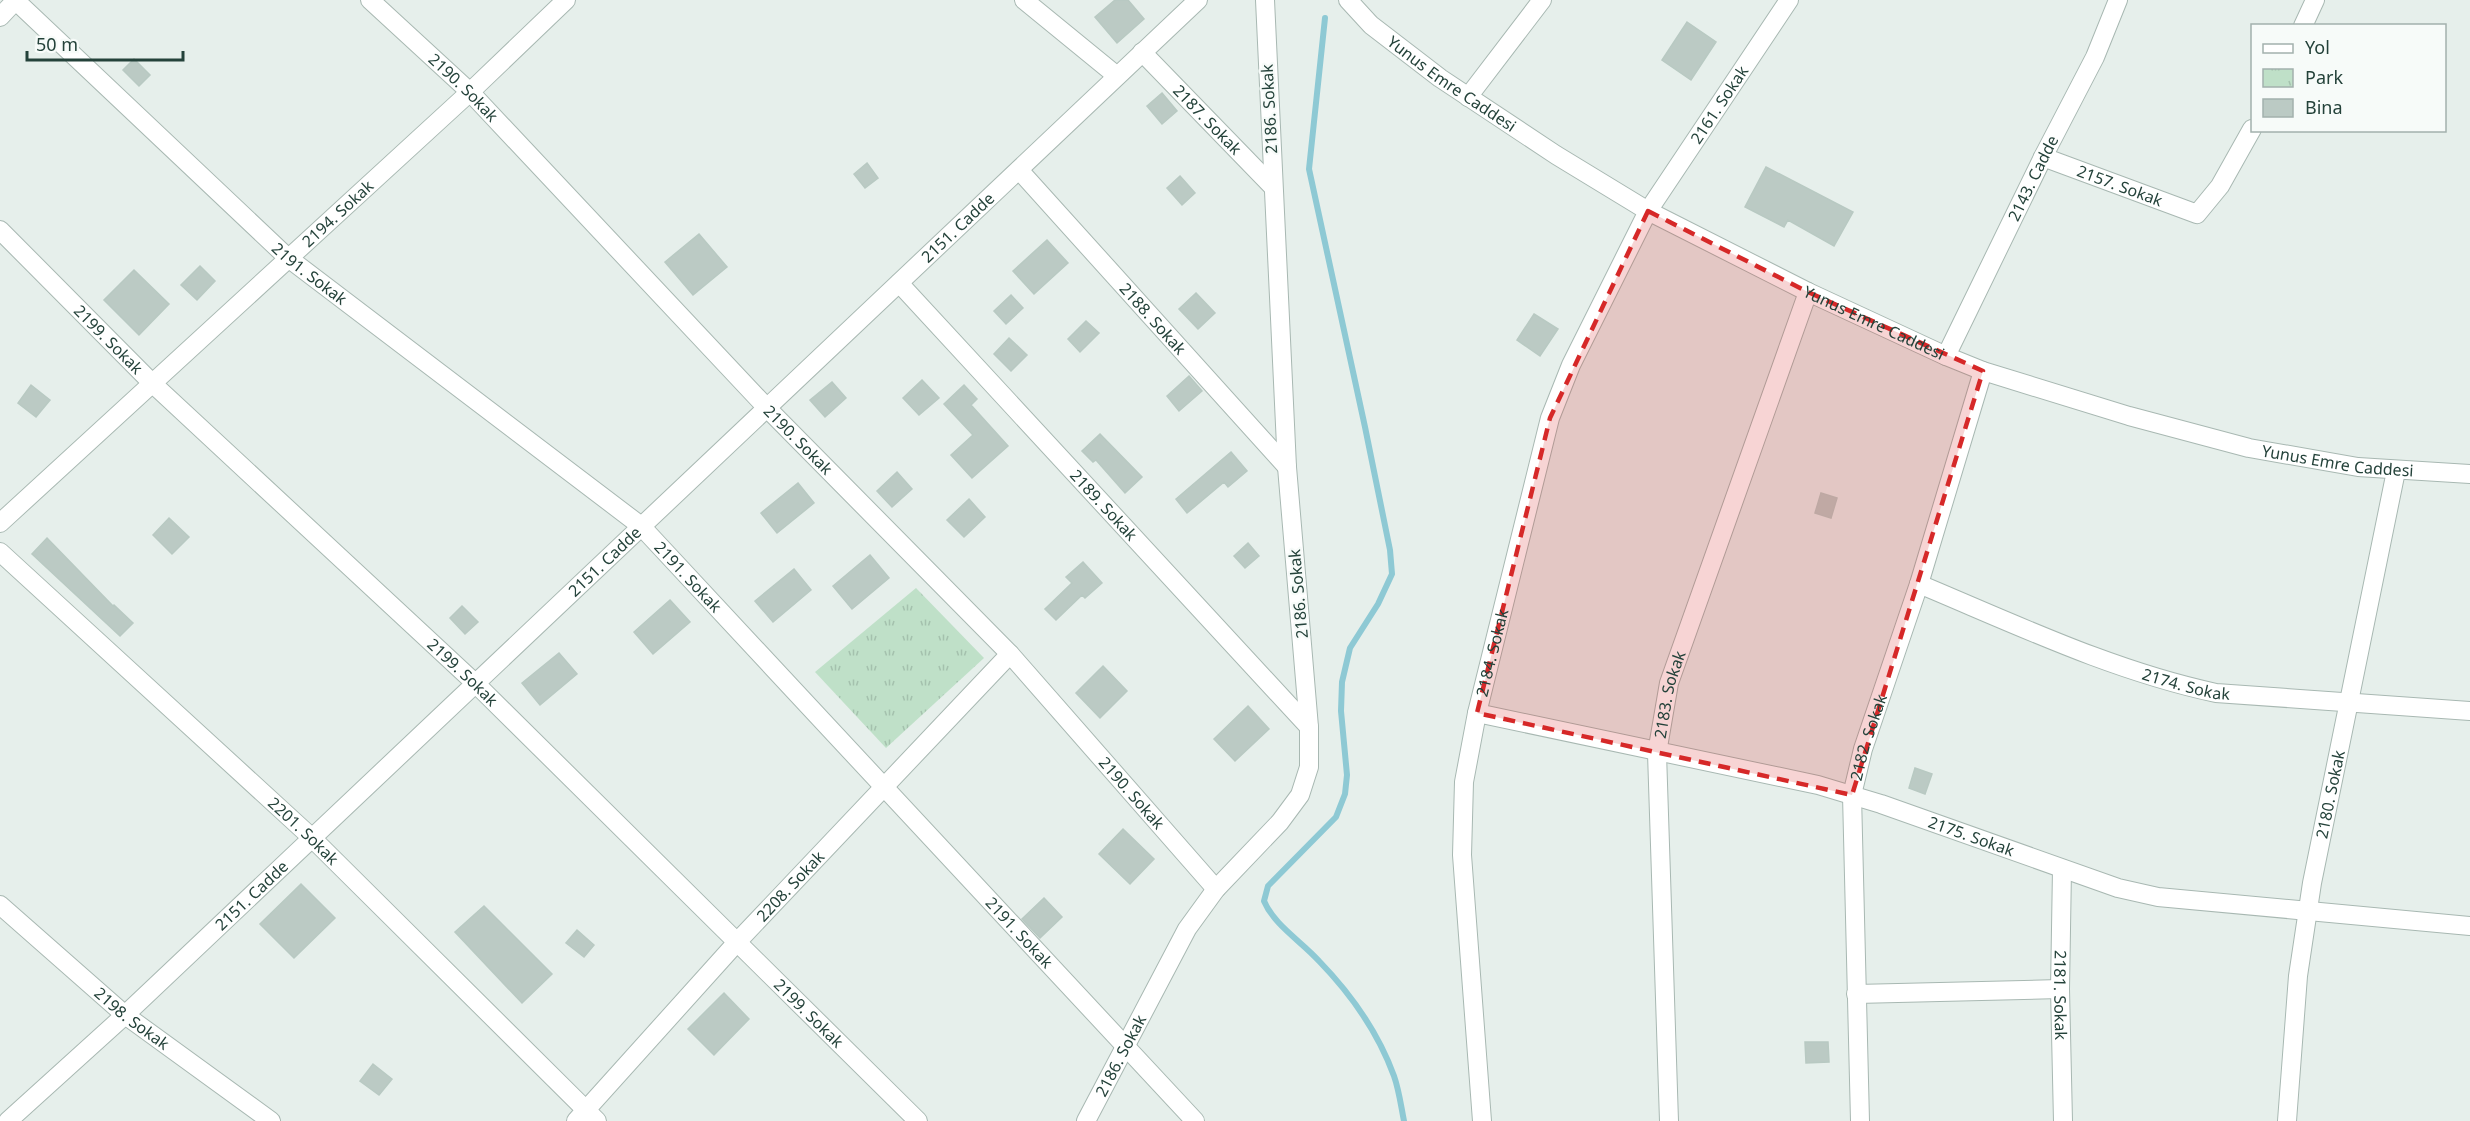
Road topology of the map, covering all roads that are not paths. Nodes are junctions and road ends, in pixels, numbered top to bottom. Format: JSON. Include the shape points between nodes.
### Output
{"nodes":[{"id":1,"x":15,"y":0,"type":"edge"},
{"id":2,"x":370,"y":0,"type":"edge"},
{"id":3,"x":566,"y":0,"type":"edge"},
{"id":4,"x":1024,"y":0,"type":"edge"},
{"id":5,"x":1197,"y":0,"type":"edge"},
{"id":6,"x":1265,"y":0,"type":"edge"},
{"id":7,"x":1348,"y":0,"type":"edge"},
{"id":8,"x":1542,"y":0,"type":"edge"},
{"id":9,"x":1789,"y":0,"type":"edge"},
{"id":10,"x":2118,"y":0,"type":"edge"},
{"id":11,"x":2315,"y":0,"type":"edge"},
{"id":12,"x":0,"y":16,"type":"edge"},
{"id":13,"x":2304,"y":24,"type":"edge"},
{"id":14,"x":1142,"y":52,"type":"junction"},
{"id":15,"x":1117,"y":76,"type":"junction"},
{"id":16,"x":470,"y":92,"type":"junction"},
{"id":17,"x":1468,"y":97,"type":"junction"},
{"id":18,"x":2251,"y":132,"type":"edge"},
{"id":19,"x":2043,"y":157,"type":"junction"},
{"id":20,"x":1019,"y":170,"type":"junction"},
{"id":21,"x":1273,"y":188,"type":"junction"},
{"id":22,"x":1648,"y":210,"type":"junction"},
{"id":23,"x":0,"y":230,"type":"edge"},
{"id":24,"x":287,"y":257,"type":"junction"},
{"id":25,"x":899,"y":283,"type":"junction"},
{"id":26,"x":1808,"y":292,"type":"junction"},
{"id":27,"x":1946,"y":356,"type":"junction"},
{"id":28,"x":1983,"y":371,"type":"junction"},
{"id":29,"x":152,"y":383,"type":"junction"},
{"id":30,"x":767,"y":408,"type":"junction"},
{"id":31,"x":1287,"y":467,"type":"junction"},
{"id":32,"x":2396,"y":471,"type":"junction"},
{"id":33,"x":2470,"y":474,"type":"edge"},
{"id":34,"x":0,"y":523,"type":"edge"},
{"id":35,"x":641,"y":526,"type":"junction"},
{"id":36,"x":0,"y":552,"type":"edge"},
{"id":37,"x":1919,"y":584,"type":"junction"},
{"id":38,"x":1010,"y":654,"type":"junction"},
{"id":39,"x":475,"y":683,"type":"junction"},
{"id":40,"x":2350,"y":703,"type":"junction"},
{"id":41,"x":2470,"y":711,"type":"edge"},
{"id":42,"x":1477,"y":713,"type":"junction"},
{"id":43,"x":1309,"y":727,"type":"junction"},
{"id":44,"x":1657,"y":753,"type":"junction"},
{"id":45,"x":884,"y":789,"type":"junction"},
{"id":46,"x":1852,"y":795,"type":"junction"},
{"id":47,"x":311,"y":837,"type":"junction"},
{"id":48,"x":2062,"y":869,"type":"junction"},
{"id":49,"x":1216,"y":889,"type":"junction"},
{"id":50,"x":0,"y":905,"type":"edge"},
{"id":51,"x":2308,"y":911,"type":"junction"},
{"id":52,"x":2470,"y":926,"type":"edge"},
{"id":53,"x":738,"y":941,"type":"junction"},
{"id":54,"x":2060,"y":988,"type":"junction"},
{"id":55,"x":1856,"y":994,"type":"junction"},
{"id":56,"x":126,"y":1015,"type":"junction"},
{"id":57,"x":1125,"y":1045,"type":"junction"},
{"id":58,"x":587,"y":1117,"type":"edge"},
{"id":59,"x":8,"y":1121,"type":"edge"},
{"id":60,"x":271,"y":1121,"type":"edge"},
{"id":61,"x":918,"y":1121,"type":"edge"},
{"id":62,"x":1086,"y":1121,"type":"edge"},
{"id":63,"x":1195,"y":1121,"type":"edge"},
{"id":64,"x":1482,"y":1121,"type":"edge"},
{"id":65,"x":1669,"y":1121,"type":"edge"},
{"id":66,"x":1860,"y":1121,"type":"edge"},
{"id":67,"x":2063,"y":1121,"type":"edge"},
{"id":68,"x":2288,"y":1121,"type":"edge"}],
"edges":[{"from":1,"to":12,"type":"street"},
{"from":1,"to":24,"type":"street","name":"2191. Sokak"},
{"from":2,"to":16,"type":"street","name":"2190. Sokak"},
{"from":3,"to":16,"type":"street","name":"2194. Sokak"},
{"from":4,"to":15,"type":"street"},
{"from":5,"to":14,"type":"street","name":"2151. Cadde"},
{"from":6,"to":21,"type":"street","name":"2186. Sokak"},
{"from":7,"to":17,"type":"street","name":"Yunus Emre Caddesi","via":[[1371,25]]},
{"from":8,"to":17,"type":"street"},
{"from":9,"to":22,"type":"street","name":"2161. Sokak"},
{"from":10,"to":19,"type":"street","name":"2143. Cadde","via":[[2095,57]]},
{"from":11,"to":13,"type":"street"},
{"from":14,"to":15,"type":"street","name":"2151. Cadde"},
{"from":14,"to":21,"type":"street","name":"2187. Sokak"},
{"from":15,"to":20,"type":"street","name":"2151. Cadde"},
{"from":16,"to":24,"type":"street","name":"2194. Sokak"},
{"from":16,"to":30,"type":"street","name":"2190. Sokak"},
{"from":17,"to":22,"type":"street","name":"Yunus Emre Caddesi"},
{"from":18,"to":19,"type":"street","name":"2157. Sokak","via":[[2220,186],[2197,214]]},
{"from":19,"to":27,"type":"street","name":"2143. Cadde"},
{"from":20,"to":25,"type":"street","name":"2151. Cadde"},
{"from":20,"to":31,"type":"street","name":"2188. Sokak"},
{"from":21,"to":31,"type":"street","name":"2186. Sokak"},
{"from":22,"to":26,"type":"street","name":"Yunus Emre Caddesi"},
{"from":22,"to":42,"type":"street","name":"2184. Sokak","via":[[1571,365],[1550,418]]},
{"from":23,"to":29,"type":"street","name":"2199. Sokak"},
{"from":24,"to":29,"type":"street","name":"2194. Sokak"},
{"from":24,"to":35,"type":"street","name":"2191. Sokak"},
{"from":25,"to":30,"type":"street","name":"2151. Cadde"},
{"from":25,"to":43,"type":"street","name":"2189. Sokak"},
{"from":26,"to":27,"type":"street","name":"Yunus Emre Caddesi"},
{"from":26,"to":44,"type":"street","name":"2183. Sokak","via":[[1669,683]]},
{"from":27,"to":28,"type":"street","name":"Yunus Emre Caddesi"},
{"from":28,"to":32,"type":"street","name":"Yunus Emre Caddesi","via":[[2191,435],[2299,459]]},
{"from":28,"to":37,"type":"street","name":"2182. Sokak"},
{"from":29,"to":34,"type":"street","name":"2194. Sokak"},
{"from":29,"to":39,"type":"street","name":"2199. Sokak"},
{"from":30,"to":35,"type":"street","name":"2151. Cadde"},
{"from":30,"to":38,"type":"street","name":"2190. Sokak"},
{"from":31,"to":43,"type":"street","name":"2186. Sokak"},
{"from":32,"to":33,"type":"street","name":"Yunus Emre Caddesi"},
{"from":32,"to":40,"type":"street","name":"2180. Sokak"},
{"from":35,"to":39,"type":"street","name":"2151. Cadde"},
{"from":35,"to":45,"type":"street","name":"2191. Sokak"},
{"from":36,"to":47,"type":"street","name":"2201. Sokak"},
{"from":37,"to":40,"type":"street","name":"2174. Sokak","via":[[2093,656],[2178,685],[2216,693]]},
{"from":37,"to":46,"type":"street","name":"2182. Sokak","via":[[1863,749]]},
{"from":38,"to":45,"type":"street","name":"2208. Sokak"},
{"from":38,"to":49,"type":"street","name":"2190. Sokak"},
{"from":39,"to":47,"type":"street","name":"2151. Cadde"},
{"from":39,"to":53,"type":"street","name":"2199. Sokak"},
{"from":40,"to":41,"type":"street","name":"2174. Sokak"},
{"from":40,"to":51,"type":"street","name":"2180. Sokak","via":[[2319,840]]},
{"from":42,"to":44,"type":"street","name":"2175. Sokak"},
{"from":42,"to":64,"type":"street","name":"2184. Sokak","via":[[1464,782],[1462,855]]},
{"from":43,"to":49,"type":"street","name":"2186. Sokak","via":[[1309,767],[1300,795],[1280,822]]},
{"from":44,"to":46,"type":"street","name":"2175. Sokak"},
{"from":44,"to":65,"type":"street","name":"2183. Sokak"},
{"from":45,"to":53,"type":"street","name":"2208. Sokak"},
{"from":45,"to":57,"type":"street","name":"2191. Sokak"},
{"from":46,"to":48,"type":"street","name":"2175. Sokak"},
{"from":46,"to":55,"type":"street","name":"2182. Sokak"},
{"from":47,"to":56,"type":"street","name":"2151. Cadde"},
{"from":47,"to":58,"type":"street","name":"2201. Sokak"},
{"from":48,"to":51,"type":"street","name":"2175. Sokak","via":[[2158,897]]},
{"from":48,"to":54,"type":"street","name":"2181. Sokak"},
{"from":49,"to":57,"type":"street","name":"2186. Sokak","via":[[1187,929]]},
{"from":50,"to":56,"type":"street","name":"2198. Sokak"},
{"from":51,"to":52,"type":"street","name":"2175. Sokak"},
{"from":51,"to":68,"type":"street","name":"2180. Sokak","via":[[2298,976]]},
{"from":53,"to":58,"type":"street","name":"2208. Sokak"},
{"from":53,"to":61,"type":"street","name":"2199. Sokak"},
{"from":54,"to":55,"type":"street"},
{"from":54,"to":67,"type":"street","name":"2181. Sokak"},
{"from":55,"to":66,"type":"street","name":"2182. Sokak"},
{"from":56,"to":59,"type":"street","name":"2151. Cadde"},
{"from":56,"to":60,"type":"street","name":"2198. Sokak"},
{"from":57,"to":62,"type":"street","name":"2186. Sokak"},
{"from":57,"to":63,"type":"street","name":"2191. Sokak"}]}
